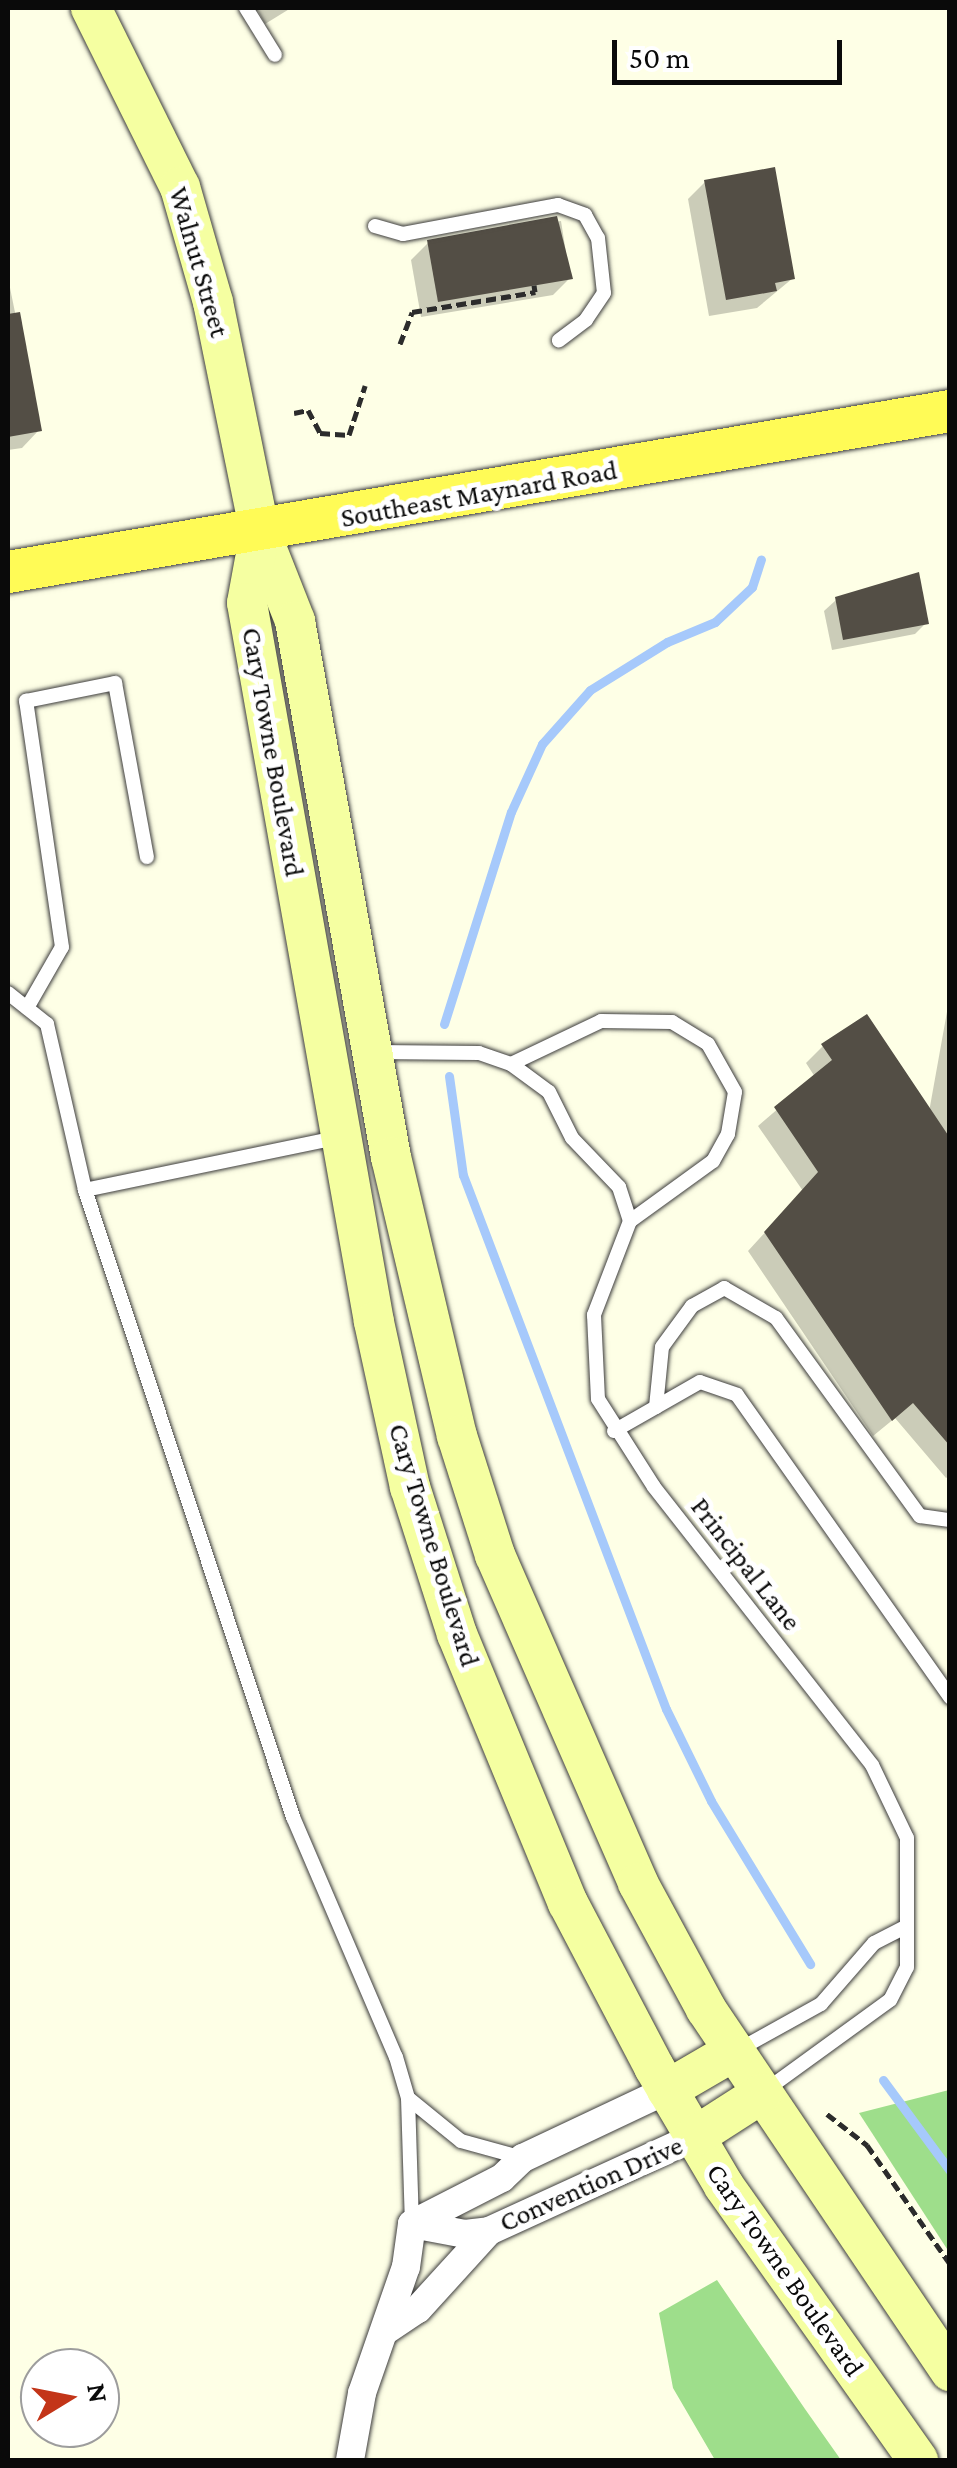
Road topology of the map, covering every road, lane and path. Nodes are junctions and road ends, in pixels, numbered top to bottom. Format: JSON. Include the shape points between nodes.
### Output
{"nodes":[{"id":1,"x":91,"y":8,"type":"edge"},
{"id":2,"x":246,"y":8,"type":"edge"},
{"id":3,"x":275,"y":55,"type":"dead end"},
{"id":4,"x":375,"y":226,"type":"dead end"},
{"id":5,"x":534,"y":285,"type":"dead end"},
{"id":6,"x":559,"y":340,"type":"dead end"},
{"id":7,"x":400,"y":344,"type":"dead end"},
{"id":8,"x":365,"y":386,"type":"dead end"},
{"id":9,"x":950,"y":411,"type":"edge"},
{"id":10,"x":294,"y":412,"type":"dead end"},
{"id":11,"x":260,"y":532,"type":"junction"},
{"id":12,"x":8,"y":572,"type":"edge"},
{"id":13,"x":147,"y":857,"type":"dead end"},
{"id":14,"x":8,"y":993,"type":"edge"},
{"id":15,"x":26,"y":1008,"type":"junction"},
{"id":16,"x":372,"y":1052,"type":"junction"},
{"id":17,"x":512,"y":1064,"type":"junction"},
{"id":18,"x":342,"y":1137,"type":"junction"},
{"id":19,"x":85,"y":1190,"type":"junction"},
{"id":20,"x":630,"y":1221,"type":"junction"},
{"id":21,"x":656,"y":1407,"type":"junction"},
{"id":22,"x":614,"y":1431,"type":"junction"},
{"id":23,"x":950,"y":1520,"type":"edge"},
{"id":24,"x":950,"y":1697,"type":"edge"},
{"id":25,"x":905,"y":1927,"type":"junction"},
{"id":26,"x":734,"y":2052,"type":"junction"},
{"id":27,"x":667,"y":2090,"type":"junction"},
{"id":28,"x":761,"y":2094,"type":"junction"},
{"id":29,"x":408,"y":2098,"type":"junction"},
{"id":30,"x":827,"y":2114,"type":"dead end"},
{"id":31,"x":694,"y":2138,"type":"junction"},
{"id":32,"x":522,"y":2158,"type":"junction"},
{"id":33,"x":412,"y":2224,"type":"junction"},
{"id":34,"x":488,"y":2231,"type":"junction"},
{"id":35,"x":950,"y":2264,"type":"edge"},
{"id":36,"x":385,"y":2331,"type":"junction"},
{"id":37,"x":950,"y":2371,"type":"edge"},
{"id":38,"x":350,"y":2460,"type":"edge"},
{"id":39,"x":918,"y":2460,"type":"edge"}],
"edges":[{"from":1,"to":11,"type":"main road","name":"Walnut Street","via":[[180,187],[237,400]]},
{"from":2,"to":3,"type":"lane"},
{"from":4,"to":6,"type":"lane","via":[[402,234],[558,205],[585,215],[598,238],[604,292],[586,320]]},
{"from":5,"to":7,"type":"path","via":[[535,292],[412,312]]},
{"from":8,"to":10,"type":"path","via":[[350,435],[320,432],[308,410]]},
{"from":9,"to":11,"type":"main road","name":"Southeast Maynard Road"},
{"from":11,"to":12,"type":"main road","name":"Southeast Maynard Road"},
{"from":11,"to":16,"type":"main road","name":"Cary Towne Boulevard","via":[[295,621]]},
{"from":11,"to":18,"type":"main road","name":"Cary Towne Boulevard","via":[[247,603]]},
{"from":13,"to":15,"type":"lane","via":[[115,684],[26,701],[62,947]]},
{"from":14,"to":15,"type":"lane"},
{"from":15,"to":19,"type":"lane","via":[[46,1024]]},
{"from":16,"to":17,"type":"lane","via":[[479,1052]]},
{"from":16,"to":26,"type":"main road","name":"Cary Towne Boulevard","via":[[457,1436],[495,1555],[638,1883]]},
{"from":17,"to":20,"type":"lane","via":[[549,1092],[572,1138],[619,1187]]},
{"from":17,"to":20,"type":"lane","via":[[601,1021],[672,1022],[708,1044],[734,1092],[728,1134],[714,1161]]},
{"from":18,"to":19,"type":"lane"},
{"from":18,"to":27,"type":"main road","name":"Cary Towne Boulevard","via":[[410,1487],[457,1634],[568,1904]]},
{"from":19,"to":29,"type":"lane","via":[[293,1817],[372,1994]]},
{"from":20,"to":22,"type":"lane","name":"Principal Lane","via":[[594,1315],[598,1398]]},
{"from":21,"to":22,"type":"lane"},
{"from":21,"to":23,"type":"lane","via":[[662,1346],[692,1306],[724,1288],[776,1318],[920,1516]]},
{"from":21,"to":24,"type":"lane","via":[[700,1382],[737,1395]]},
{"from":22,"to":25,"type":"lane","name":"Principal Lane","via":[[872,1765],[907,1838]]},
{"from":25,"to":26,"type":"lane","via":[[874,1943],[821,2004]]},
{"from":25,"to":28,"type":"lane","name":"Principal Lane","via":[[908,1966],[890,2000]]},
{"from":26,"to":27,"type":"main road"},
{"from":26,"to":28,"type":"main road","name":"Cary Towne Boulevard"},
{"from":27,"to":31,"type":"main road","name":"Cary Towne Boulevard"},
{"from":27,"to":32,"type":"street","name":"Convention Drive"},
{"from":28,"to":31,"type":"main road"},
{"from":28,"to":37,"type":"main road","name":"Cary Towne Boulevard"},
{"from":29,"to":32,"type":"lane","via":[[461,2141]]},
{"from":29,"to":33,"type":"lane"},
{"from":30,"to":35,"type":"path","via":[[866,2145]]},
{"from":31,"to":34,"type":"street","name":"Convention Drive"},
{"from":31,"to":39,"type":"main road","name":"Cary Towne Boulevard"},
{"from":32,"to":33,"type":"street","name":"Convention Drive","via":[[502,2178]]},
{"from":33,"to":34,"type":"street","name":"Convention Drive"},
{"from":33,"to":36,"type":"street"},
{"from":34,"to":36,"type":"street","name":"Convention Drive","via":[[418,2309]]},
{"from":36,"to":38,"type":"street","via":[[362,2393]]}]}
